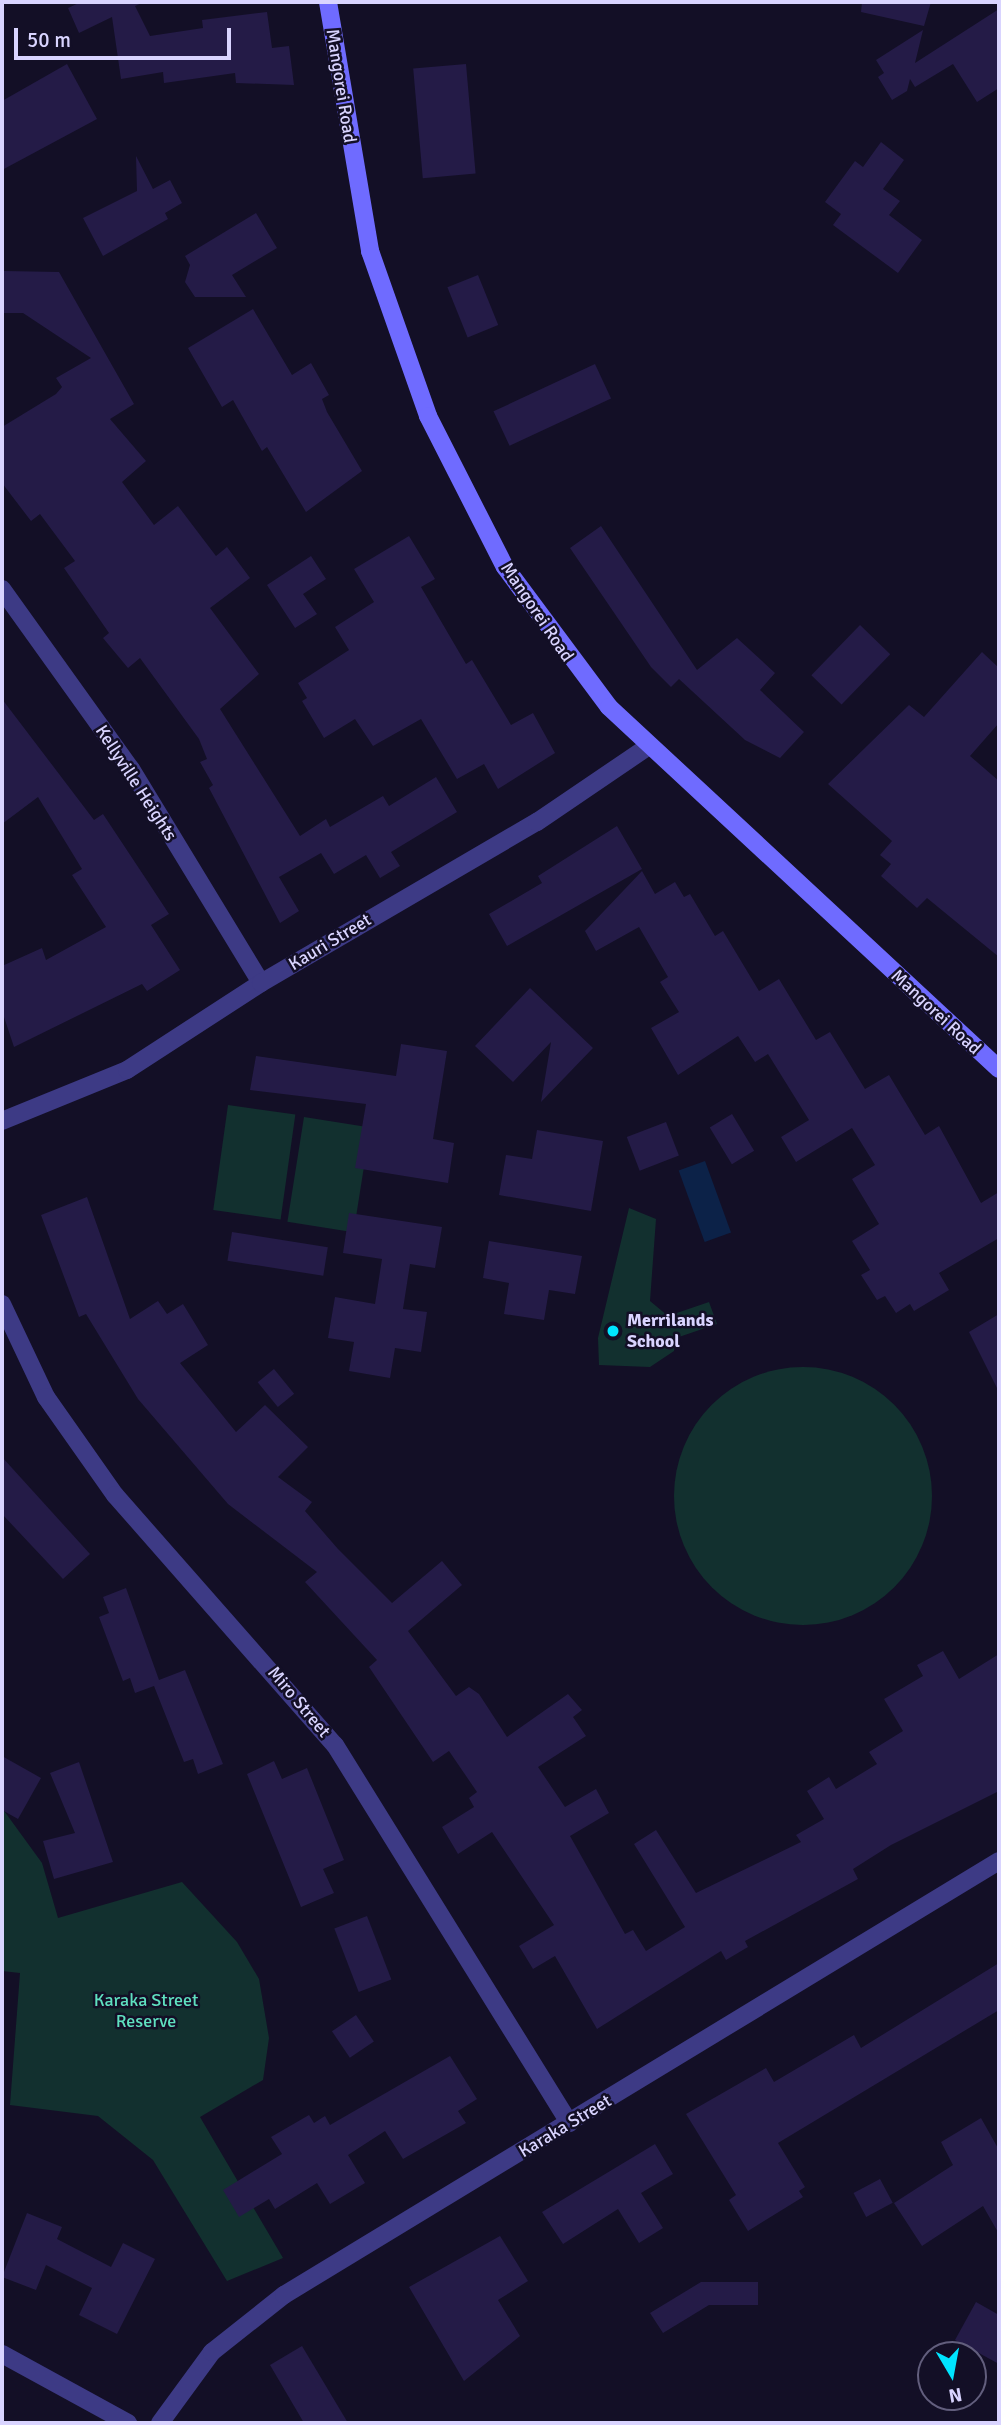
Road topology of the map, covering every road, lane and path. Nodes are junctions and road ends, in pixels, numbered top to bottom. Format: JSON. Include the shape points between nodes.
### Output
{"nodes":[{"id":1,"x":328,"y":2,"type":"edge"},
{"id":2,"x":2,"y":589,"type":"edge"},
{"id":3,"x":649,"y":746,"type":"junction"},
{"id":4,"x":261,"y":983,"type":"junction"},
{"id":5,"x":999,"y":1069,"type":"edge"},
{"id":6,"x":2,"y":1121,"type":"edge"},
{"id":7,"x":2,"y":1304,"type":"edge"},
{"id":8,"x":999,"y":1861,"type":"edge"},
{"id":9,"x":569,"y":2123,"type":"junction"},
{"id":10,"x":2,"y":2354,"type":"edge"},
{"id":11,"x":128,"y":2423,"type":"edge"},
{"id":12,"x":160,"y":2423,"type":"edge"}],
"edges":[{"from":1,"to":3,"type":"main road","name":"Mangorei Road","via":[[370,251],[428,416],[505,567],[570,662]]},
{"from":2,"to":4,"type":"street","name":"Kellyville Heights","via":[[131,769]]},
{"from":3,"to":4,"type":"street","name":"Kauri Street","via":[[537,822]]},
{"from":3,"to":5,"type":"main road","name":"Mangorei Road"},
{"from":4,"to":6,"type":"street","name":"Kauri Street","via":[[127,1070]]},
{"from":7,"to":9,"type":"street","name":"Miro Street","via":[[46,1397],[115,1495],[335,1745]]},
{"from":8,"to":9,"type":"street","name":"Karaka Street"},
{"from":9,"to":12,"type":"street","name":"Karaka Street","via":[[241,2324],[212,2352]]},
{"from":10,"to":11,"type":"street"}]}
